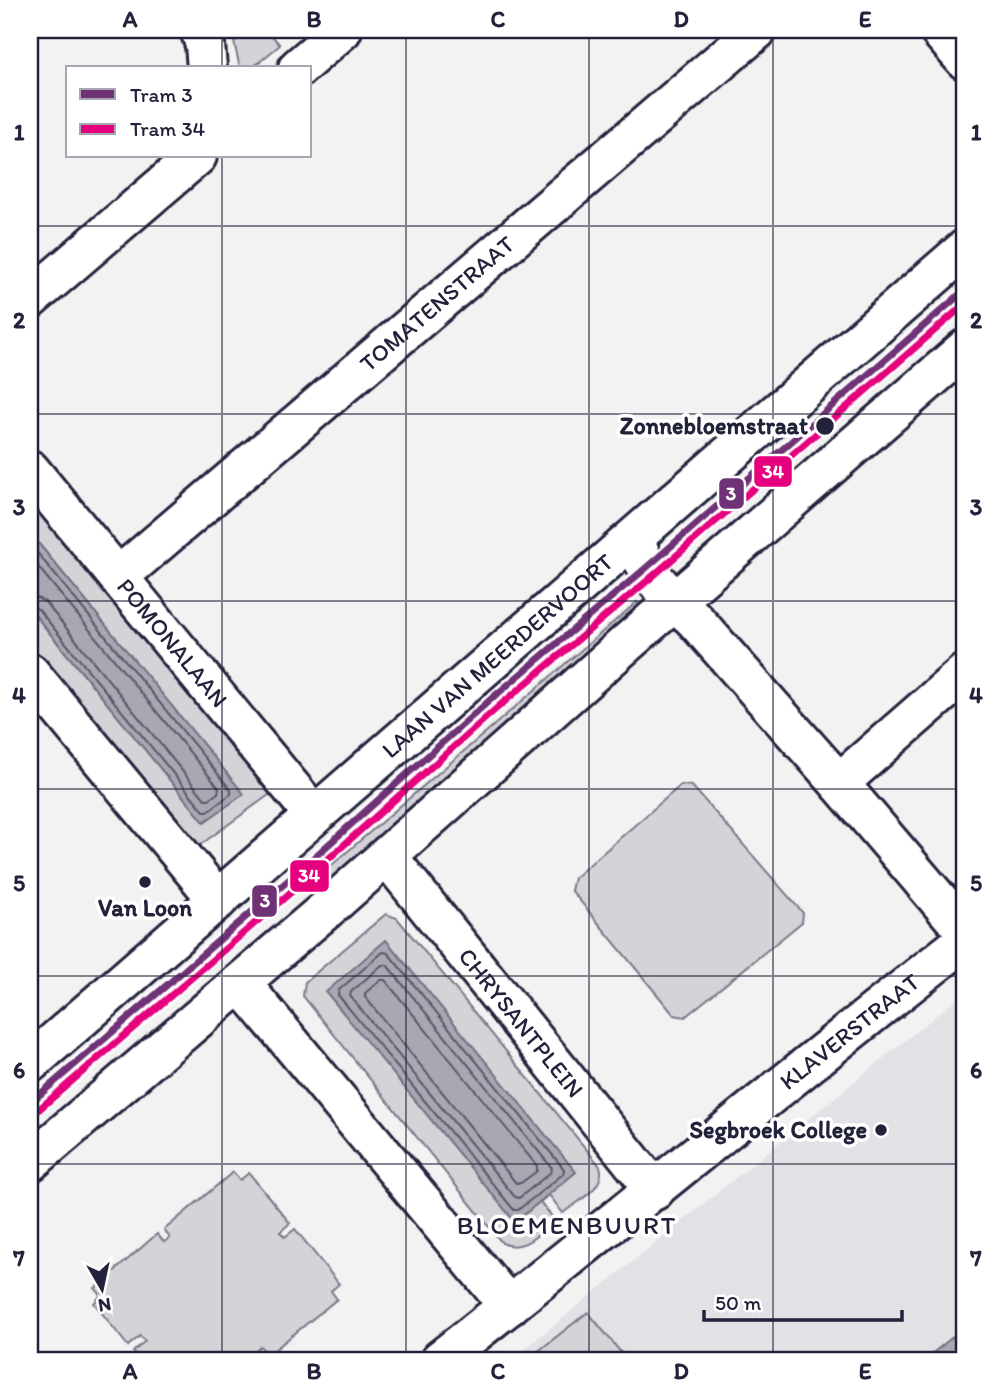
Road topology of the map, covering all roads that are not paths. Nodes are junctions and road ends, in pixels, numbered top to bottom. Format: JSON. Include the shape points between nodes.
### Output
{"nodes":[{"id":1,"x":200,"y":30,"type":"edge"},
{"id":2,"x":342,"y":30,"type":"edge"},
{"id":3,"x":757,"y":30,"type":"edge"},
{"id":4,"x":939,"y":30,"type":"edge"},
{"id":5,"x":965,"y":60,"type":"edge"},
{"id":6,"x":207,"y":66,"type":"edge"},
{"id":7,"x":300,"y":66,"type":"edge"},
{"id":8,"x":195,"y":158,"type":"edge"},
{"id":9,"x":965,"y":249,"type":"edge"},
{"id":10,"x":30,"y":299,"type":"edge"},
{"id":11,"x":965,"y":349,"type":"edge"},
{"id":12,"x":30,"y":470,"type":"edge"},
{"id":13,"x":635,"y":537,"type":"junction"},
{"id":14,"x":118,"y":577,"type":"junction"},
{"id":15,"x":685,"y":593,"type":"junction"},
{"id":16,"x":30,"y":673,"type":"edge"},
{"id":17,"x":965,"y":673,"type":"edge"},
{"id":18,"x":847,"y":776,"type":"junction"},
{"id":19,"x":313,"y":816,"type":"junction"},
{"id":20,"x":387,"y":856,"type":"junction"},
{"id":21,"x":965,"y":898,"type":"edge"},
{"id":22,"x":218,"y":900,"type":"junction"},
{"id":23,"x":965,"y":926,"type":"edge"},
{"id":24,"x":965,"y":945,"type":"edge"},
{"id":25,"x":239,"y":984,"type":"junction"},
{"id":26,"x":30,"y":1063,"type":"edge"},
{"id":27,"x":30,"y":1162,"type":"edge"},
{"id":28,"x":655,"y":1190,"type":"junction"},
{"id":29,"x":509,"y":1306,"type":"junction"},
{"id":30,"x":440,"y":1360,"type":"edge"}],
"edges":[{"from":1,"to":6,"type":"street"},
{"from":2,"to":7,"type":"street"},
{"from":3,"to":14,"type":"street","name":"TOMATENSTRAAT"},
{"from":4,"to":5,"type":"street"},
{"from":8,"to":10,"type":"street"},
{"from":9,"to":13,"type":"street","name":"LAAN VAN MEERDERVOORT"},
{"from":11,"to":15,"type":"street"},
{"from":12,"to":14,"type":"street","name":"POMONALAAN"},
{"from":13,"to":15,"type":"street","via":[[665,551]]},
{"from":13,"to":19,"type":"street","name":"LAAN VAN MEERDERVOORT"},
{"from":14,"to":19,"type":"street","name":"POMONALAAN"},
{"from":15,"to":18,"type":"street"},
{"from":15,"to":20,"type":"street"},
{"from":16,"to":22,"type":"street"},
{"from":17,"to":18,"type":"street"},
{"from":18,"to":21,"type":"street"},
{"from":18,"to":23,"type":"street","via":[[954,918]]},
{"from":19,"to":22,"type":"street","name":"LAAN VAN MEERDERVOORT"},
{"from":20,"to":25,"type":"street"},
{"from":20,"to":28,"type":"street","name":"CHRYSANTPLEIN"},
{"from":22,"to":26,"type":"street","name":"LAAN VAN MEERDERVOORT"},
{"from":24,"to":28,"type":"street","name":"KLAVERSTRAAT","via":[[880,1006]]},
{"from":25,"to":27,"type":"street"},
{"from":25,"to":29,"type":"street"},
{"from":28,"to":29,"type":"street","name":"KLAVERSTRAAT"},
{"from":29,"to":30,"type":"street","name":"KLAVERSTRAAT"}]}
